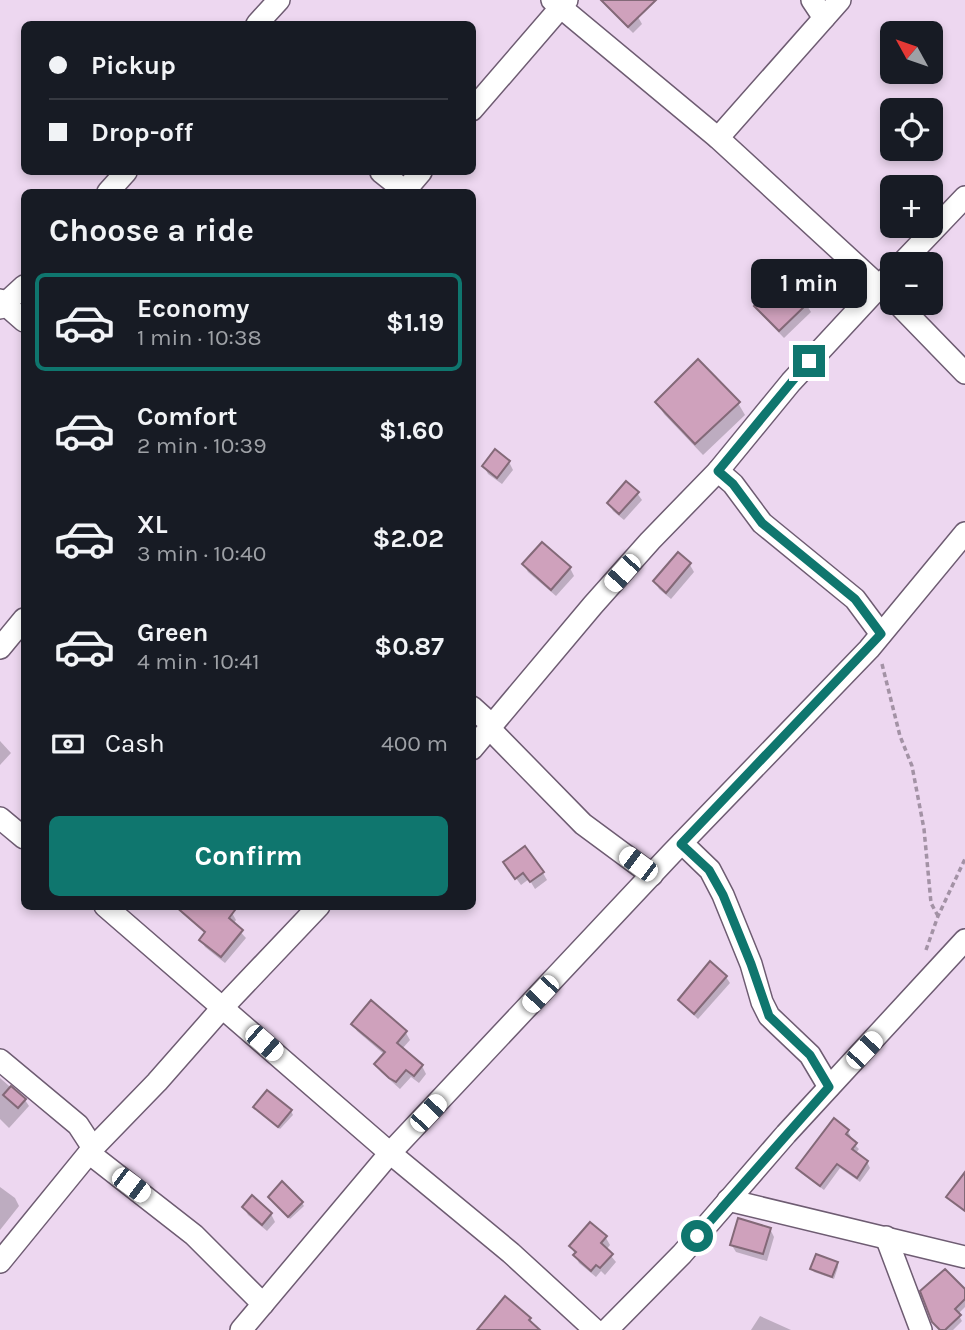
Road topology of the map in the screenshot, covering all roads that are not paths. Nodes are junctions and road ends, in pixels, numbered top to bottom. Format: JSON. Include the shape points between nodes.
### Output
{"nodes":[{"id":1,"x":279,"y":0,"type":"edge"},
{"id":2,"x":812,"y":0,"type":"edge"},
{"id":3,"x":840,"y":0,"type":"edge"},
{"id":4,"x":560,"y":2,"type":"edge"},
{"id":5,"x":824,"y":18,"type":"junction"},
{"id":6,"x":260,"y":21,"type":"edge"},
{"id":7,"x":476,"y":105,"type":"edge"},
{"id":8,"x":719,"y":138,"type":"junction"},
{"id":9,"x":123,"y":175,"type":"edge"},
{"id":10,"x":384,"y":175,"type":"edge"},
{"id":11,"x":418,"y":175,"type":"edge"},
{"id":12,"x":111,"y":189,"type":"edge"},
{"id":13,"x":401,"y":189,"type":"edge"},
{"id":14,"x":407,"y":189,"type":"edge"},
{"id":15,"x":965,"y":197,"type":"edge"},
{"id":16,"x":912,"y":252,"type":"edge"},
{"id":17,"x":880,"y":278,"type":"edge"},
{"id":18,"x":21,"y":288,"type":"edge"},
{"id":19,"x":880,"y":293,"type":"edge"},
{"id":20,"x":2,"y":304,"type":"edge"},
{"id":21,"x":909,"y":315,"type":"edge"},
{"id":22,"x":21,"y":319,"type":"edge"},
{"id":23,"x":965,"y":373,"type":"edge"},
{"id":24,"x":718,"y":471,"type":"junction"},
{"id":25,"x":965,"y":533,"type":"edge"},
{"id":26,"x":21,"y":623,"type":"edge"},
{"id":27,"x":877,"y":639,"type":"junction"},
{"id":28,"x":0,"y":648,"type":"edge"},
{"id":29,"x":476,"y":711,"type":"edge"},
{"id":30,"x":490,"y":726,"type":"junction"},
{"id":31,"x":476,"y":744,"type":"edge"},
{"id":32,"x":0,"y":818,"type":"edge"},
{"id":33,"x":21,"y":836,"type":"edge"},
{"id":34,"x":681,"y":844,"type":"junction"},
{"id":35,"x":652,"y":874,"type":"junction"},
{"id":36,"x":110,"y":910,"type":"edge"},
{"id":37,"x":315,"y":910,"type":"edge"},
{"id":38,"x":965,"y":940,"type":"edge"},
{"id":39,"x":223,"y":1007,"type":"junction"},
{"id":40,"x":0,"y":1060,"type":"edge"},
{"id":41,"x":829,"y":1087,"type":"junction"},
{"id":42,"x":91,"y":1151,"type":"junction"},
{"id":43,"x":390,"y":1153,"type":"junction"},
{"id":44,"x":728,"y":1200,"type":"junction"},
{"id":45,"x":886,"y":1237,"type":"junction"},
{"id":46,"x":965,"y":1257,"type":"edge"},
{"id":47,"x":0,"y":1262,"type":"edge"},
{"id":48,"x":263,"y":1304,"type":"junction"},
{"id":49,"x":241,"y":1330,"type":"edge"},
{"id":50,"x":595,"y":1330,"type":"edge"},
{"id":51,"x":607,"y":1330,"type":"edge"},
{"id":52,"x":921,"y":1330,"type":"edge"}],
"edges":[{"from":1,"to":6,"type":"street"},
{"from":2,"to":5,"type":"street"},
{"from":3,"to":5,"type":"street"},
{"from":4,"to":7,"type":"street"},
{"from":4,"to":8,"type":"street"},
{"from":5,"to":8,"type":"street"},
{"from":8,"to":17,"type":"street"},
{"from":9,"to":12,"type":"street"},
{"from":10,"to":13,"type":"street"},
{"from":11,"to":14,"type":"street"},
{"from":15,"to":16,"type":"street"},
{"from":18,"to":20,"type":"street"},
{"from":19,"to":24,"type":"street","via":[[791,382]]},
{"from":20,"to":22,"type":"street"},
{"from":21,"to":23,"type":"street"},
{"from":24,"to":27,"type":"street","via":[[762,523],[855,599]]},
{"from":24,"to":30,"type":"street","via":[[650,541]]},
{"from":25,"to":27,"type":"street"},
{"from":26,"to":28,"type":"street"},
{"from":27,"to":34,"type":"street"},
{"from":29,"to":30,"type":"street"},
{"from":30,"to":31,"type":"street"},
{"from":30,"to":35,"type":"street","via":[[583,824]]},
{"from":32,"to":33,"type":"street"},
{"from":34,"to":35,"type":"street"},
{"from":34,"to":41,"type":"street","via":[[709,870],[723,895],[769,1016],[810,1055]]},
{"from":35,"to":43,"type":"street"},
{"from":36,"to":39,"type":"street"},
{"from":37,"to":39,"type":"street"},
{"from":38,"to":41,"type":"street"},
{"from":39,"to":42,"type":"street"},
{"from":39,"to":43,"type":"street"},
{"from":40,"to":42,"type":"street","via":[[78,1125]]},
{"from":41,"to":44,"type":"street"},
{"from":42,"to":47,"type":"street"},
{"from":42,"to":48,"type":"street","via":[[194,1235]]},
{"from":43,"to":48,"type":"street"},
{"from":43,"to":50,"type":"street"},
{"from":44,"to":45,"type":"street"},
{"from":44,"to":51,"type":"street"},
{"from":45,"to":46,"type":"street"},
{"from":45,"to":52,"type":"street"},
{"from":48,"to":49,"type":"street"}]}
